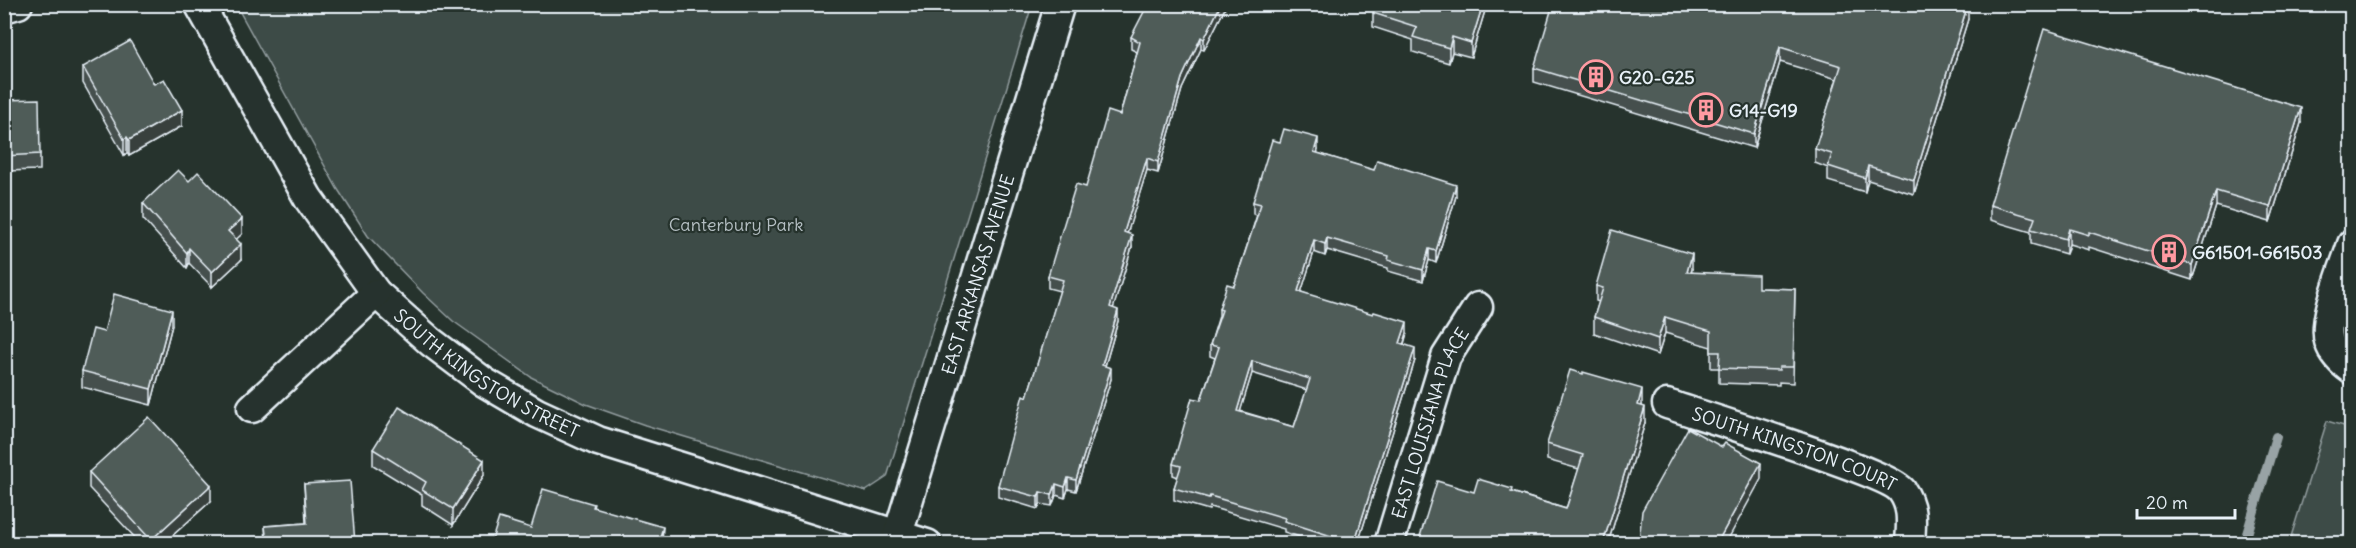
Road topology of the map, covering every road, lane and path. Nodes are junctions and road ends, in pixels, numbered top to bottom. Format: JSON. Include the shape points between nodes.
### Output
{"nodes":[{"id":1,"x":18,"y":4,"type":"edge"},
{"id":2,"x":199,"y":4,"type":"edge"},
{"id":3,"x":1060,"y":4,"type":"edge"},
{"id":4,"x":4,"y":8,"type":"edge"},
{"id":5,"x":2352,"y":244,"type":"edge"},
{"id":6,"x":376,"y":293,"type":"junction"},
{"id":7,"x":1478,"y":307,"type":"dead end"},
{"id":8,"x":2345,"y":365,"type":"edge"},
{"id":9,"x":1667,"y":404,"type":"dead end"},
{"id":10,"x":252,"y":408,"type":"dead end"},
{"id":11,"x":897,"y":539,"type":"edge"},
{"id":12,"x":927,"y":543,"type":"edge"},
{"id":13,"x":1389,"y":543,"type":"edge"},
{"id":14,"x":1910,"y":543,"type":"edge"}],
"edges":[{"from":1,"to":4,"type":"street"},
{"from":2,"to":6,"type":"street","name":"SOUTH KINGSTON STREET","via":[[308,198]]},
{"from":3,"to":11,"type":"street","name":"EAST ARKANSAS AVENUE"},
{"from":5,"to":8,"type":"street","via":[[2327,327],[2328,339]]},
{"from":6,"to":10,"type":"street"},
{"from":6,"to":11,"type":"street","name":"SOUTH KINGSTON STREET","via":[[484,382],[537,413],[598,441]]},
{"from":7,"to":13,"type":"street","name":"EAST LOUISIANA PLACE","via":[[1446,357]]},
{"from":9,"to":14,"type":"street","name":"SOUTH KINGSTON COURT","via":[[1869,472],[1901,489],[1912,512]]},
{"from":11,"to":12,"type":"street","name":"SOUTH KINGSTON STREET"}]}
